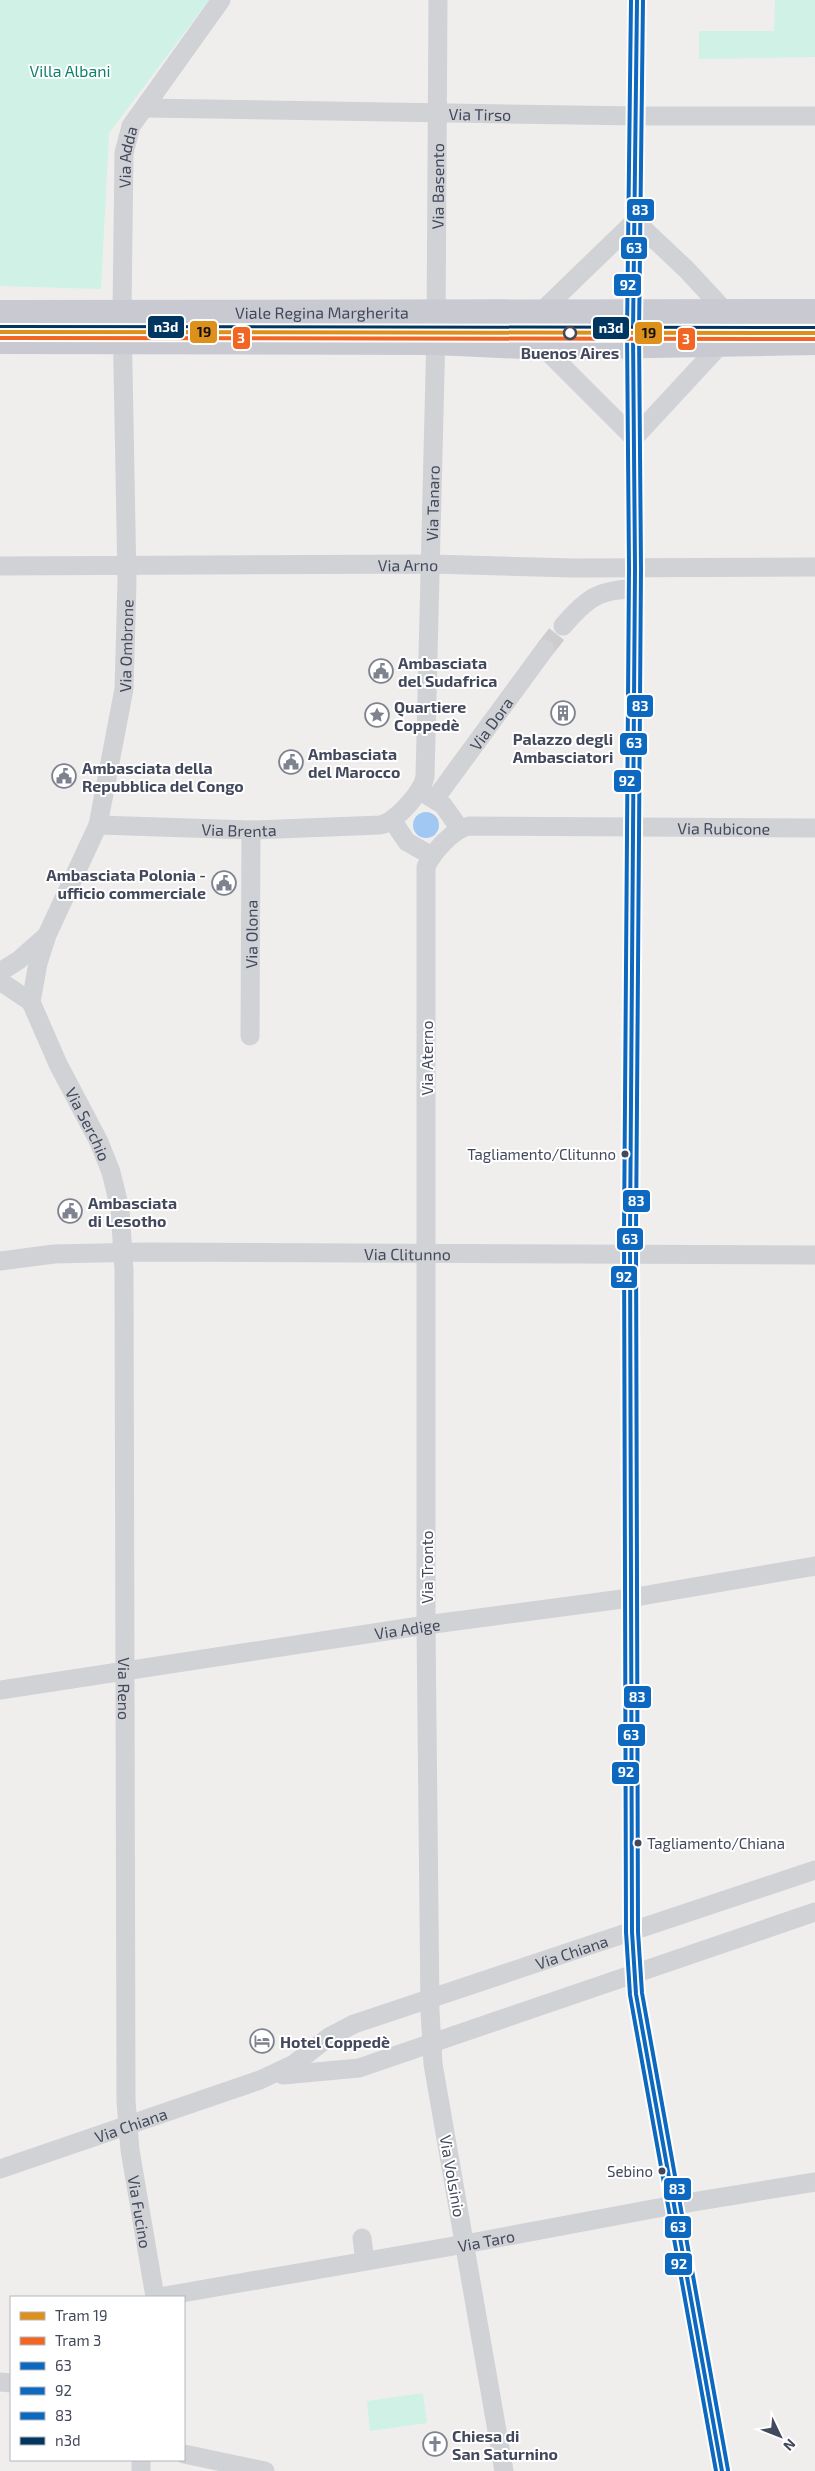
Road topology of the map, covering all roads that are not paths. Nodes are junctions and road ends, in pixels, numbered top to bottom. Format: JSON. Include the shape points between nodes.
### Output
{"nodes":[{"id":1,"x":221,"y":0,"type":"edge"},
{"id":2,"x":438,"y":0,"type":"edge"},
{"id":3,"x":637,"y":0,"type":"edge"},
{"id":4,"x":146,"y":108,"type":"junction"},
{"id":5,"x":438,"y":113,"type":"junction"},
{"id":6,"x":637,"y":116,"type":"junction"},
{"id":7,"x":815,"y":116,"type":"edge"},
{"id":8,"x":635,"y":221,"type":"junction"},
{"id":9,"x":543,"y":310,"type":"junction"},
{"id":10,"x":725,"y":311,"type":"junction"},
{"id":11,"x":815,"y":311,"type":"edge"},
{"id":12,"x":0,"y":312,"type":"edge"},
{"id":13,"x":0,"y":328,"type":"edge"},
{"id":14,"x":123,"y":328,"type":"junction"},
{"id":15,"x":436,"y":328,"type":"junction"},
{"id":16,"x":633,"y":328,"type":"junction"},
{"id":17,"x":815,"y":328,"type":"edge"},
{"id":18,"x":0,"y":342,"type":"edge"},
{"id":19,"x":815,"y":343,"type":"edge"},
{"id":20,"x":721,"y":344,"type":"junction"},
{"id":21,"x":544,"y":348,"type":"junction"},
{"id":22,"x":634,"y":438,"type":"junction"},
{"id":23,"x":431,"y":564,"type":"junction"},
{"id":24,"x":127,"y":565,"type":"junction"},
{"id":25,"x":0,"y":566,"type":"edge"},
{"id":26,"x":815,"y":566,"type":"edge"},
{"id":27,"x":635,"y":568,"type":"junction"},
{"id":28,"x":634,"y":589,"type":"junction"},
{"id":29,"x":563,"y":626,"type":"tunnel mouth"},
{"id":30,"x":545,"y":649,"type":"tunnel mouth"},
{"id":31,"x":426,"y":791,"type":"junction"},
{"id":32,"x":386,"y":822,"type":"junction"},
{"id":33,"x":98,"y":825,"type":"junction"},
{"id":34,"x":464,"y":827,"type":"junction"},
{"id":35,"x":632,"y":827,"type":"junction"},
{"id":36,"x":815,"y":828,"type":"edge"},
{"id":37,"x":252,"y":830,"type":"junction"},
{"id":38,"x":430,"y":860,"type":"junction"},
{"id":39,"x":47,"y":935,"type":"junction"},
{"id":40,"x":0,"y":972,"type":"edge"},
{"id":41,"x":0,"y":981,"type":"edge"},
{"id":42,"x":31,"y":1002,"type":"junction"},
{"id":43,"x":250,"y":1036,"type":"dead end"},
{"id":44,"x":123,"y":1252,"type":"junction"},
{"id":45,"x":427,"y":1254,"type":"junction"},
{"id":46,"x":630,"y":1254,"type":"junction"},
{"id":47,"x":815,"y":1255,"type":"edge"},
{"id":48,"x":0,"y":1261,"type":"edge"},
{"id":49,"x":815,"y":1566,"type":"edge"},
{"id":50,"x":630,"y":1598,"type":"junction"},
{"id":51,"x":426,"y":1625,"type":"junction"},
{"id":52,"x":126,"y":1670,"type":"junction"},
{"id":53,"x":0,"y":1690,"type":"edge"},
{"id":54,"x":815,"y":1870,"type":"edge"},
{"id":55,"x":815,"y":1912,"type":"edge"},
{"id":56,"x":632,"y":1932,"type":"junction"},
{"id":57,"x":634,"y":1972,"type":"junction"},
{"id":58,"x":431,"y":1999,"type":"junction"},
{"id":59,"x":329,"y":2037,"type":"junction"},
{"id":60,"x":432,"y":2042,"type":"junction"},
{"id":61,"x":344,"y":2070,"type":"junction"},
{"id":62,"x":260,"y":2080,"type":"junction"},
{"id":63,"x":128,"y":2126,"type":"junction"},
{"id":64,"x":0,"y":2169,"type":"edge"},
{"id":65,"x":815,"y":2182,"type":"edge"},
{"id":66,"x":674,"y":2205,"type":"junction"},
{"id":67,"x":362,"y":2238,"type":"dead end"},
{"id":68,"x":465,"y":2244,"type":"junction"},
{"id":69,"x":365,"y":2261,"type":"junction"},
{"id":70,"x":155,"y":2296,"type":"edge"},
{"id":71,"x":165,"y":2296,"type":"edge"},
{"id":72,"x":185,"y":2454,"type":"edge"},
{"id":73,"x":266,"y":2471,"type":"edge"},
{"id":74,"x":504,"y":2471,"type":"edge"},
{"id":75,"x":722,"y":2471,"type":"edge"}],
"edges":[{"from":1,"to":4,"type":"street","name":"Via Adda"},
{"from":2,"to":5,"type":"street","name":"Via Basento"},
{"from":3,"to":6,"type":"street"},
{"from":4,"to":5,"type":"street","name":"Via Tirso"},
{"from":4,"to":14,"type":"street","name":"Via Adda","via":[[131,126],[124,153]]},
{"from":5,"to":6,"type":"street","name":"Via Tirso"},
{"from":5,"to":15,"type":"street","name":"Via Basento"},
{"from":6,"to":7,"type":"street","name":"Via Tirso"},
{"from":6,"to":8,"type":"street"},
{"from":8,"to":9,"type":"street"},
{"from":8,"to":10,"type":"street"},
{"from":8,"to":16,"type":"street"},
{"from":9,"to":15,"type":"main road","name":"Viale Regina Margherita"},
{"from":9,"to":16,"type":"main road","name":"Viale Regina Margherita"},
{"from":10,"to":11,"type":"main road","name":"Viale Regina Margherita"},
{"from":10,"to":16,"type":"main road","name":"Viale Regina Margherita"},
{"from":12,"to":14,"type":"main road","name":"Viale Regina Margherita"},
{"from":13,"to":14,"type":"street","name":"Viale Regina Margherita"},
{"from":14,"to":15,"type":"main road","name":"Viale Regina Margherita"},
{"from":14,"to":15,"type":"main road","name":"Viale Regina Margherita"},
{"from":14,"to":18,"type":"main road","name":"Viale Regina Margherita"},
{"from":14,"to":24,"type":"street","name":"Via Ombrone"},
{"from":15,"to":16,"type":"street","name":"Viale Regina Margherita"},
{"from":15,"to":21,"type":"main road","name":"Viale Regina Margherita"},
{"from":15,"to":23,"type":"street","name":"Via Tanaro"},
{"from":16,"to":17,"type":"street","name":"Viale Regina Margherita"},
{"from":16,"to":20,"type":"main road","name":"Viale Regina Margherita"},
{"from":16,"to":21,"type":"main road","name":"Viale Regina Margherita"},
{"from":16,"to":22,"type":"street"},
{"from":19,"to":20,"type":"main road","name":"Viale Regina Margherita"},
{"from":20,"to":22,"type":"street"},
{"from":21,"to":22,"type":"street"},
{"from":22,"to":27,"type":"street"},
{"from":23,"to":24,"type":"street","name":"Via Arno"},
{"from":23,"to":27,"type":"street","name":"Via Arno"},
{"from":23,"to":31,"type":"street","name":"Via Tanaro"},
{"from":24,"to":25,"type":"street","name":"Via Arno"},
{"from":24,"to":33,"type":"street","name":"Via Ombrone","via":[[124,689]]},
{"from":26,"to":27,"type":"street","name":"Via Arno"},
{"from":27,"to":28,"type":"street"},
{"from":28,"to":29,"type":"street","via":[[611,590],[593,597]]},
{"from":28,"to":35,"type":"street"},
{"from":30,"to":31,"type":"street","name":"Via Dora"},
{"from":31,"to":32,"type":"street","name":"Via Dora"},
{"from":31,"to":34,"type":"street"},
{"from":32,"to":37,"type":"street","name":"Via Brenta"},
{"from":32,"to":38,"type":"street"},
{"from":33,"to":37,"type":"street","name":"Via Brenta"},
{"from":33,"to":39,"type":"street","name":"Via Ombrone"},
{"from":34,"to":35,"type":"street"},
{"from":34,"to":38,"type":"street"},
{"from":35,"to":36,"type":"street","name":"Via Rubicone"},
{"from":35,"to":46,"type":"street"},
{"from":37,"to":43,"type":"street","name":"Via Olona"},
{"from":38,"to":45,"type":"street","name":"Via Aterno","via":[[426,879]]},
{"from":39,"to":40,"type":"street","name":"Via Ombrone"},
{"from":39,"to":42,"type":"street","name":"Via Ombrone"},
{"from":41,"to":42,"type":"street"},
{"from":42,"to":44,"type":"street","name":"Via Serchio","via":[[109,1166],[119,1201]]},
{"from":44,"to":45,"type":"street","name":"Via Clitunno"},
{"from":44,"to":48,"type":"street","name":"Via Clitunno","via":[[29,1256]]},
{"from":44,"to":52,"type":"street","name":"Via Reno"},
{"from":45,"to":46,"type":"street","name":"Via Clitunno"},
{"from":45,"to":51,"type":"street","name":"Via Tronto"},
{"from":46,"to":47,"type":"street","name":"Via Clitunno"},
{"from":46,"to":50,"type":"street"},
{"from":49,"to":50,"type":"street","name":"Via Adige"},
{"from":50,"to":51,"type":"street","name":"Via Adige"},
{"from":50,"to":56,"type":"street"},
{"from":51,"to":52,"type":"street","name":"Via Adige"},
{"from":51,"to":58,"type":"street","name":"Via Tronto"},
{"from":52,"to":53,"type":"street","name":"Via Adige"},
{"from":52,"to":63,"type":"street","name":"Via Reno"},
{"from":54,"to":56,"type":"street","name":"Via Chiana"},
{"from":55,"to":57,"type":"street","name":"Via Chiana"},
{"from":56,"to":57,"type":"street"},
{"from":56,"to":58,"type":"street","name":"Via Chiana"},
{"from":57,"to":60,"type":"street","name":"Via Chiana"},
{"from":57,"to":66,"type":"street"},
{"from":58,"to":59,"type":"street","name":"Via Chiana","via":[[354,2024]]},
{"from":58,"to":60,"type":"street","name":"Via Volsinio"},
{"from":59,"to":61,"type":"street","via":[[328,2056],[335,2066]]},
{"from":59,"to":62,"type":"street","name":"Via Chiana","via":[[305,2058]]},
{"from":60,"to":61,"type":"street","name":"Via Chiana","via":[[368,2065]]},
{"from":60,"to":68,"type":"street","name":"Via Volsinio","via":[[433,2064]]},
{"from":61,"to":62,"type":"street","name":"Via Chiana","via":[[299,2072]]},
{"from":62,"to":63,"type":"street","name":"Via Chiana"},
{"from":63,"to":64,"type":"street","name":"Via Chiana"},
{"from":63,"to":70,"type":"street","name":"Via Fucino"},
{"from":65,"to":66,"type":"street","name":"Via Taro"},
{"from":66,"to":68,"type":"street","name":"Via Taro"},
{"from":66,"to":75,"type":"street"},
{"from":67,"to":69,"type":"street"},
{"from":68,"to":69,"type":"street","name":"Via Taro"},
{"from":68,"to":74,"type":"street","name":"Via Volsinio"},
{"from":69,"to":71,"type":"street","name":"Via Taro"},
{"from":72,"to":73,"type":"street"}]}
